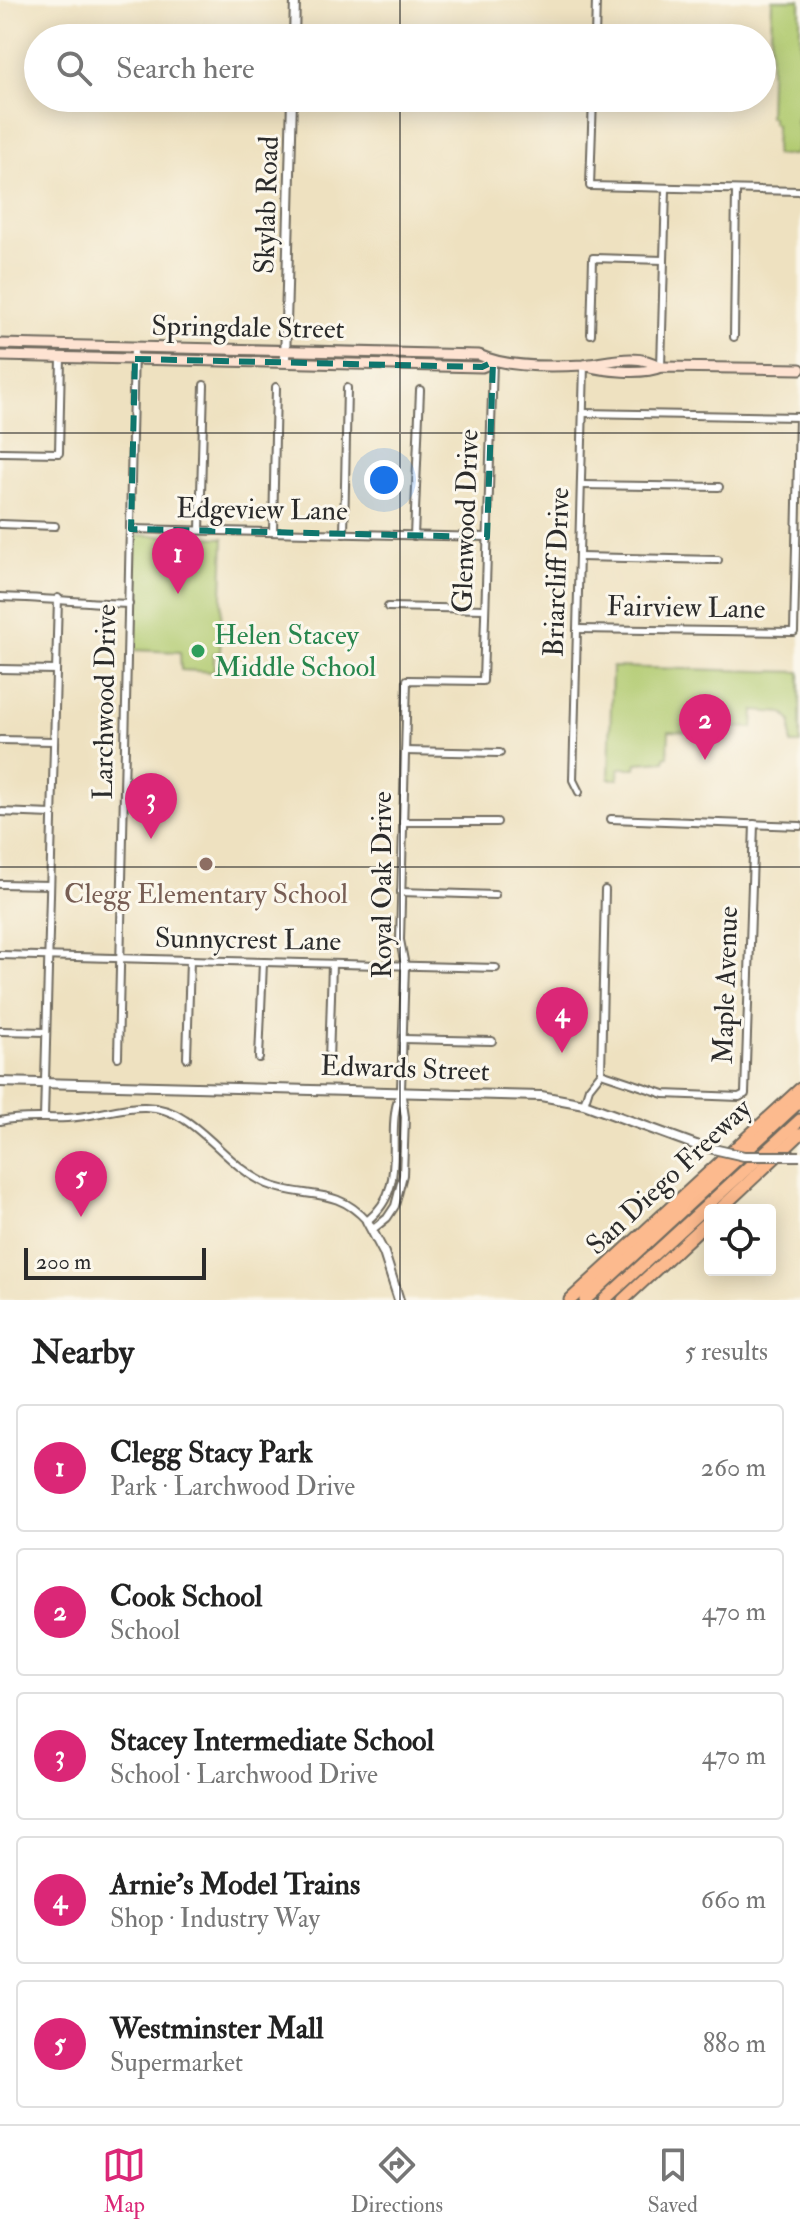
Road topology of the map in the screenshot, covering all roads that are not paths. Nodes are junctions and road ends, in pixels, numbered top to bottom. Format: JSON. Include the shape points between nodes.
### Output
{"nodes":[{"id":1,"x":295,"y":0,"type":"edge"},
{"id":2,"x":596,"y":0,"type":"edge"},
{"id":3,"x":294,"y":24,"type":"edge"},
{"id":4,"x":595,"y":24,"type":"edge"},
{"id":5,"x":292,"y":112,"type":"edge"},
{"id":6,"x":593,"y":112,"type":"edge"},
{"id":7,"x":666,"y":189,"type":"junction"},
{"id":8,"x":736,"y":190,"type":"junction"},
{"id":9,"x":800,"y":191,"type":"edge"},
{"id":10,"x":664,"y":260,"type":"junction"},
{"id":11,"x":591,"y":334,"type":"dead end"},
{"id":12,"x":734,"y":337,"type":"dead end"},
{"id":13,"x":0,"y":344,"type":"edge"},
{"id":14,"x":62,"y":346,"type":"junction"},
{"id":15,"x":134,"y":348,"type":"junction"},
{"id":16,"x":285,"y":349,"type":"junction"},
{"id":17,"x":464,"y":355,"type":"junction"},
{"id":18,"x":0,"y":356,"type":"edge"},
{"id":19,"x":61,"y":357,"type":"junction"},
{"id":20,"x":135,"y":359,"type":"junction"},
{"id":21,"x":285,"y":362,"type":"junction"},
{"id":22,"x":493,"y":362,"type":"junction"},
{"id":23,"x":584,"y":365,"type":"junction"},
{"id":24,"x":456,"y":366,"type":"junction"},
{"id":25,"x":661,"y":367,"type":"junction"},
{"id":26,"x":800,"y":369,"type":"edge"},
{"id":27,"x":204,"y":385,"type":"dead end"},
{"id":28,"x":276,"y":387,"type":"dead end"},
{"id":29,"x":347,"y":388,"type":"dead end"},
{"id":30,"x":420,"y":390,"type":"dead end"},
{"id":31,"x":583,"y":413,"type":"junction"},
{"id":32,"x":799,"y":417,"type":"edge"},
{"id":33,"x":0,"y":452,"type":"edge"},
{"id":34,"x":581,"y":485,"type":"junction"},
{"id":35,"x":719,"y":487,"type":"dead end"},
{"id":36,"x":0,"y":524,"type":"edge"},
{"id":37,"x":55,"y":526,"type":"dead end"},
{"id":38,"x":131,"y":529,"type":"junction"},
{"id":39,"x":200,"y":530,"type":"junction"},
{"id":40,"x":273,"y":532,"type":"junction"},
{"id":41,"x":344,"y":534,"type":"junction"},
{"id":42,"x":414,"y":536,"type":"junction"},
{"id":43,"x":487,"y":537,"type":"junction"},
{"id":44,"x":579,"y":557,"type":"junction"},
{"id":45,"x":718,"y":560,"type":"dead end"},
{"id":46,"x":0,"y":597,"type":"edge"},
{"id":47,"x":797,"y":597,"type":"edge"},
{"id":48,"x":58,"y":598,"type":"junction"},
{"id":49,"x":129,"y":604,"type":"junction"},
{"id":50,"x":388,"y":607,"type":"dead end"},
{"id":51,"x":485,"y":609,"type":"junction"},
{"id":52,"x":577,"y":629,"type":"junction"},
{"id":53,"x":0,"y":669,"type":"edge"},
{"id":54,"x":56,"y":670,"type":"junction"},
{"id":55,"x":407,"y":680,"type":"joint"},
{"id":56,"x":0,"y":740,"type":"edge"},
{"id":57,"x":54,"y":741,"type":"junction"},
{"id":58,"x":405,"y":751,"type":"junction"},
{"id":59,"x":500,"y":753,"type":"dead end"},
{"id":60,"x":579,"y":792,"type":"dead end"},
{"id":61,"x":0,"y":812,"type":"edge"},
{"id":62,"x":52,"y":814,"type":"junction"},
{"id":63,"x":611,"y":819,"type":"dead end"},
{"id":64,"x":403,"y":822,"type":"junction"},
{"id":65,"x":497,"y":822,"type":"dead end"},
{"id":66,"x":754,"y":824,"type":"junction"},
{"id":67,"x":800,"y":826,"type":"edge"},
{"id":68,"x":0,"y":884,"type":"edge"},
{"id":69,"x":50,"y":885,"type":"junction"},
{"id":70,"x":605,"y":890,"type":"dead end"},
{"id":71,"x":401,"y":892,"type":"junction"},
{"id":72,"x":495,"y":895,"type":"dead end"},
{"id":73,"x":0,"y":955,"type":"edge"},
{"id":74,"x":48,"y":957,"type":"junction"},
{"id":75,"x":120,"y":958,"type":"junction"},
{"id":76,"x":190,"y":960,"type":"junction"},
{"id":77,"x":263,"y":962,"type":"junction"},
{"id":78,"x":332,"y":964,"type":"junction"},
{"id":79,"x":405,"y":966,"type":"junction"},
{"id":80,"x":496,"y":968,"type":"dead end"},
{"id":81,"x":0,"y":1031,"type":"edge"},
{"id":82,"x":46,"y":1032,"type":"junction"},
{"id":83,"x":403,"y":1039,"type":"junction"},
{"id":84,"x":492,"y":1041,"type":"dead end"},
{"id":85,"x":118,"y":1057,"type":"dead end"},
{"id":86,"x":187,"y":1058,"type":"dead end"},
{"id":87,"x":259,"y":1058,"type":"dead end"},
{"id":88,"x":329,"y":1061,"type":"dead end"},
{"id":89,"x":601,"y":1073,"type":"junction"},
{"id":90,"x":0,"y":1082,"type":"edge"},
{"id":91,"x":45,"y":1083,"type":"junction"},
{"id":92,"x":800,"y":1089,"type":"edge"},
{"id":93,"x":401,"y":1090,"type":"junction"},
{"id":94,"x":800,"y":1101,"type":"edge"},
{"id":95,"x":584,"y":1104,"type":"junction"},
{"id":96,"x":44,"y":1118,"type":"junction"},
{"id":97,"x":800,"y":1120,"type":"edge"},
{"id":98,"x":0,"y":1121,"type":"edge"},
{"id":99,"x":800,"y":1134,"type":"edge"},
{"id":100,"x":800,"y":1156,"type":"edge"},
{"id":101,"x":725,"y":1204,"type":"edge"},
{"id":102,"x":704,"y":1225,"type":"edge"},
{"id":103,"x":370,"y":1226,"type":"junction"},
{"id":104,"x":399,"y":1300,"type":"edge"},
{"id":105,"x":570,"y":1300,"type":"edge"},
{"id":106,"x":585,"y":1300,"type":"edge"},
{"id":107,"x":604,"y":1300,"type":"edge"},
{"id":108,"x":623,"y":1300,"type":"edge"}],
"edges":[{"from":1,"to":3,"type":"street"},
{"from":2,"to":4,"type":"street"},
{"from":5,"to":16,"type":"street","name":"Skylab Road"},
{"from":6,"to":7,"type":"street","via":[[590,186]]},
{"from":7,"to":8,"type":"street"},
{"from":7,"to":10,"type":"street"},
{"from":8,"to":9,"type":"street"},
{"from":8,"to":12,"type":"street"},
{"from":10,"to":11,"type":"street","via":[[593,258]]},
{"from":10,"to":25,"type":"street"},
{"from":13,"to":14,"type":"main road","name":"Springdale Street"},
{"from":14,"to":15,"type":"main road","name":"Springdale Street"},
{"from":14,"to":19,"type":"street"},
{"from":15,"to":16,"type":"main road","name":"Springdale Street"},
{"from":15,"to":20,"type":"street","name":"Larchwood Drive"},
{"from":16,"to":17,"type":"main road","name":"Springdale Street"},
{"from":16,"to":21,"type":"street","name":"Skylab Road"},
{"from":17,"to":22,"type":"main road","name":"Springdale Street"},
{"from":17,"to":24,"type":"main road"},
{"from":18,"to":19,"type":"main road","name":"Springdale Street"},
{"from":19,"to":20,"type":"main road","name":"Springdale Street"},
{"from":19,"to":33,"type":"street","via":[[59,453]]},
{"from":20,"to":21,"type":"main road","name":"Springdale Street"},
{"from":20,"to":38,"type":"street","name":"Larchwood Drive"},
{"from":21,"to":24,"type":"main road","name":"Springdale Street"},
{"from":22,"to":23,"type":"main road","name":"Springdale Street"},
{"from":22,"to":24,"type":"main road","name":"Springdale Street"},
{"from":22,"to":43,"type":"street","name":"Glenwood Drive"},
{"from":23,"to":25,"type":"main road","name":"Springdale Street","via":[[649,359]]},
{"from":23,"to":31,"type":"street","name":"Briarcliff Drive"},
{"from":25,"to":26,"type":"main road","name":"Springdale Street"},
{"from":27,"to":39,"type":"street"},
{"from":28,"to":40,"type":"street"},
{"from":29,"to":41,"type":"street"},
{"from":30,"to":42,"type":"street"},
{"from":31,"to":32,"type":"street"},
{"from":31,"to":34,"type":"street","name":"Briarcliff Drive"},
{"from":32,"to":47,"type":"street"},
{"from":34,"to":35,"type":"street"},
{"from":34,"to":44,"type":"street","name":"Briarcliff Drive"},
{"from":36,"to":37,"type":"street"},
{"from":38,"to":39,"type":"street","name":"Edgeview Lane"},
{"from":38,"to":49,"type":"street","name":"Larchwood Drive"},
{"from":39,"to":40,"type":"street","name":"Edgeview Lane"},
{"from":40,"to":41,"type":"street","name":"Edgeview Lane"},
{"from":41,"to":42,"type":"street","name":"Edgeview Lane"},
{"from":42,"to":43,"type":"street","name":"Edgeview Lane"},
{"from":43,"to":51,"type":"street","name":"Glenwood Drive"},
{"from":44,"to":45,"type":"street"},
{"from":44,"to":52,"type":"street","name":"Briarcliff Drive"},
{"from":46,"to":48,"type":"street"},
{"from":47,"to":52,"type":"street","name":"Fairview Lane","via":[[794,632]]},
{"from":48,"to":49,"type":"street"},
{"from":48,"to":54,"type":"street"},
{"from":49,"to":75,"type":"street","name":"Larchwood Drive"},
{"from":50,"to":51,"type":"street"},
{"from":51,"to":55,"type":"street","name":"Glenwood Drive","via":[[483,681]]},
{"from":52,"to":60,"type":"street","name":"Briarcliff Drive","via":[[573,780]]},
{"from":53,"to":54,"type":"street"},
{"from":54,"to":57,"type":"street"},
{"from":55,"to":58,"type":"street","name":"Royal Oak Drive"},
{"from":56,"to":57,"type":"street"},
{"from":57,"to":62,"type":"street"},
{"from":58,"to":59,"type":"street"},
{"from":58,"to":64,"type":"street","name":"Royal Oak Drive"},
{"from":61,"to":62,"type":"street"},
{"from":62,"to":69,"type":"street"},
{"from":63,"to":66,"type":"street"},
{"from":64,"to":65,"type":"street"},
{"from":64,"to":71,"type":"street","name":"Royal Oak Drive"},
{"from":66,"to":67,"type":"street"},
{"from":66,"to":89,"type":"street","name":"Maple Avenue","via":[[745,1094],[664,1094]]},
{"from":68,"to":69,"type":"street"},
{"from":69,"to":74,"type":"street"},
{"from":70,"to":89,"type":"street"},
{"from":71,"to":72,"type":"street"},
{"from":71,"to":79,"type":"street","name":"Royal Oak Drive"},
{"from":73,"to":74,"type":"street","name":"Sunnycrest Lane"},
{"from":74,"to":75,"type":"street","name":"Sunnycrest Lane"},
{"from":74,"to":82,"type":"street"},
{"from":75,"to":76,"type":"street","name":"Sunnycrest Lane"},
{"from":75,"to":85,"type":"street","name":"Larchwood Drive"},
{"from":76,"to":77,"type":"street","name":"Sunnycrest Lane"},
{"from":76,"to":86,"type":"street"},
{"from":77,"to":78,"type":"street","name":"Sunnycrest Lane"},
{"from":77,"to":87,"type":"street"},
{"from":78,"to":79,"type":"street","name":"Sunnycrest Lane"},
{"from":78,"to":88,"type":"street"},
{"from":79,"to":80,"type":"street","name":"Sunnycrest Lane"},
{"from":79,"to":83,"type":"street","name":"Royal Oak Drive"},
{"from":81,"to":82,"type":"street"},
{"from":82,"to":91,"type":"street"},
{"from":83,"to":84,"type":"street"},
{"from":83,"to":93,"type":"street","name":"Royal Oak Drive"},
{"from":89,"to":95,"type":"street"},
{"from":90,"to":91,"type":"street","name":"Edwards Street"},
{"from":91,"to":93,"type":"street","name":"Edwards Street"},
{"from":91,"to":96,"type":"street"},
{"from":92,"to":105,"type":"highway","name":"San Diego Freeway"},
{"from":93,"to":95,"type":"street","name":"Edwards Street","via":[[541,1096]]},
{"from":93,"to":103,"type":"street","name":"Royal Oak Drive","via":[[401,1187],[387,1218]]},
{"from":94,"to":106,"type":"highway"},
{"from":95,"to":100,"type":"street","name":"Edwards Street","bridge":true,"via":[[696,1145],[744,1156]]},
{"from":96,"to":98,"type":"street"},
{"from":96,"to":103,"type":"street","via":[[75,1118],[136,1106],[167,1110],[259,1180],[337,1199]]},
{"from":97,"to":107,"type":"highway"},
{"from":99,"to":101,"type":"highway","name":"San Diego Freeway"},
{"from":102,"to":108,"type":"highway","name":"San Diego Freeway"},
{"from":103,"to":104,"type":"street"}]}
